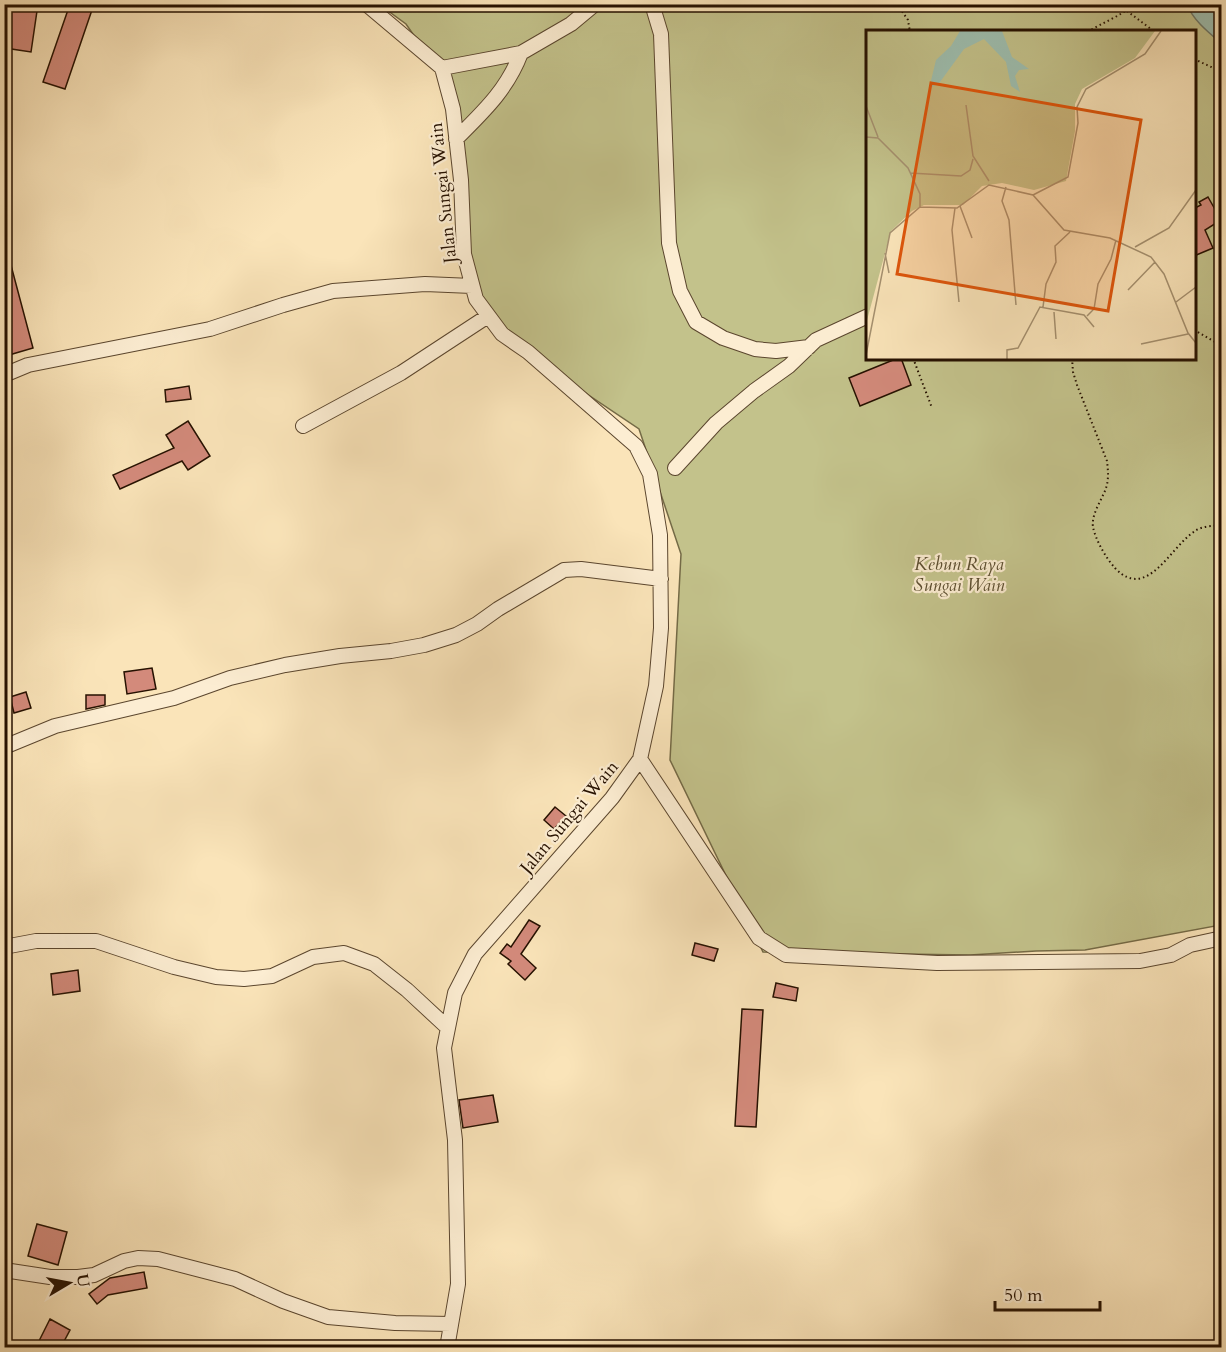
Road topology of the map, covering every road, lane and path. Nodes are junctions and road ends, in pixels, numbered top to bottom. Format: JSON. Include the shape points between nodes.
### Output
{"nodes":[{"id":1,"x":366,"y":4,"type":"edge"},
{"id":2,"x":595,"y":4,"type":"edge"},
{"id":3,"x":652,"y":4,"type":"edge"},
{"id":4,"x":897,"y":4,"type":"edge"},
{"id":5,"x":1133,"y":4,"type":"edge"},
{"id":6,"x":1127,"y":11,"type":"junction"},
{"id":7,"x":910,"y":30,"type":"edge"},
{"id":8,"x":1091,"y":30,"type":"edge"},
{"id":9,"x":1152,"y":30,"type":"edge"},
{"id":10,"x":521,"y":53,"type":"junction"},
{"id":11,"x":1196,"y":60,"type":"edge"},
{"id":12,"x":442,"y":68,"type":"junction"},
{"id":13,"x":1221,"y":72,"type":"edge"},
{"id":14,"x":456,"y":139,"type":"junction"},
{"id":15,"x":472,"y":286,"type":"junction"},
{"id":16,"x":488,"y":316,"type":"junction"},
{"id":17,"x":866,"y":316,"type":"edge"},
{"id":18,"x":1196,"y":331,"type":"edge"},
{"id":19,"x":1221,"y":346,"type":"edge"},
{"id":20,"x":809,"y":347,"type":"junction"},
{"id":21,"x":914,"y":360,"type":"edge"},
{"id":22,"x":1072,"y":360,"type":"edge"},
{"id":23,"x":4,"y":375,"type":"edge"},
{"id":24,"x":932,"y":408,"type":"dead end"},
{"id":25,"x":303,"y":426,"type":"dead end"},
{"id":26,"x":675,"y":468,"type":"dead end"},
{"id":27,"x":1221,"y":525,"type":"edge"},
{"id":28,"x":661,"y":579,"type":"junction"},
{"id":29,"x":4,"y":747,"type":"edge"},
{"id":30,"x":640,"y":759,"type":"junction"},
{"id":31,"x":1221,"y":938,"type":"edge"},
{"id":32,"x":4,"y":947,"type":"edge"},
{"id":33,"x":448,"y":1028,"type":"junction"},
{"id":34,"x":4,"y":1270,"type":"edge"},
{"id":35,"x":451,"y":1324,"type":"junction"},
{"id":36,"x":447,"y":1347,"type":"edge"}],
"edges":[{"from":1,"to":12,"type":"street"},
{"from":2,"to":10,"type":"street","via":[[571,24]]},
{"from":3,"to":20,"type":"street","via":[[661,34],[669,243],[680,291],[696,322],[723,338],[755,349]]},
{"from":4,"to":7,"type":"path"},
{"from":5,"to":6,"type":"path"},
{"from":6,"to":8,"type":"path"},
{"from":6,"to":9,"type":"path"},
{"from":10,"to":12,"type":"street"},
{"from":10,"to":14,"type":"street","via":[[494,102]]},
{"from":11,"to":13,"type":"path"},
{"from":12,"to":14,"type":"street","name":"Jalan Sungai Wain"},
{"from":14,"to":15,"type":"street","name":"Jalan Sungai Wain","via":[[464,254]]},
{"from":15,"to":16,"type":"street","name":"Jalan Sungai Wain"},
{"from":15,"to":23,"type":"street","via":[[425,284],[333,291],[210,329],[28,365]]},
{"from":16,"to":25,"type":"street","via":[[401,373]]},
{"from":16,"to":28,"type":"street","name":"Jalan Sungai Wain","via":[[502,334],[636,446],[650,474],[660,535]]},
{"from":17,"to":20,"type":"street"},
{"from":18,"to":19,"type":"path"},
{"from":20,"to":26,"type":"street","via":[[716,423]]},
{"from":21,"to":24,"type":"path"},
{"from":22,"to":27,"type":"path","via":[[1077,385],[1109,474],[1093,525],[1097,539],[1120,574],[1133,580],[1146,578],[1194,531]]},
{"from":28,"to":29,"type":"street","via":[[570,569],[557,573],[456,635],[391,651],[285,664],[174,698],[55,726]]},
{"from":28,"to":30,"type":"street","name":"Jalan Sungai Wain","via":[[662,628],[656,686]]},
{"from":30,"to":31,"type":"street","via":[[759,938],[786,955],[936,963],[1140,961]]},
{"from":30,"to":33,"type":"street","name":"Jalan Sungai Wain","via":[[612,798],[475,954],[455,993]]},
{"from":32,"to":33,"type":"street","via":[[36,941],[96,941],[174,967],[244,979],[272,976],[313,957],[344,953],[374,964]]},
{"from":33,"to":35,"type":"street","name":"Jalan Sungai Wain","via":[[444,1048],[455,1140],[458,1284]]},
{"from":34,"to":35,"type":"street","via":[[78,1277],[94,1275],[124,1261],[158,1259],[235,1279],[328,1317]]},
{"from":35,"to":36,"type":"street","name":"Jalan Sungai Wain"}]}
